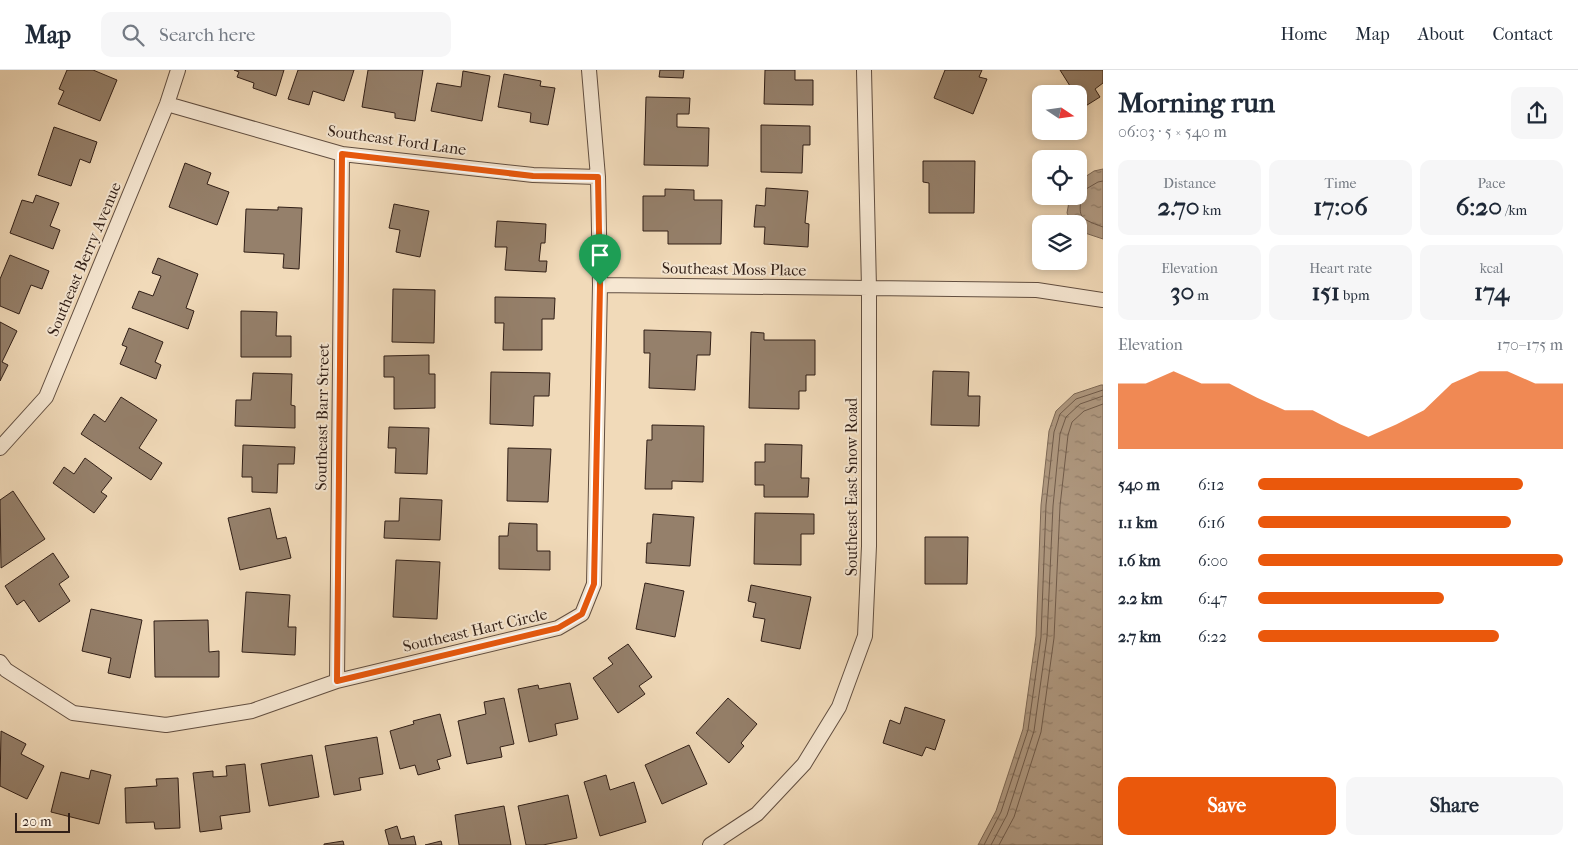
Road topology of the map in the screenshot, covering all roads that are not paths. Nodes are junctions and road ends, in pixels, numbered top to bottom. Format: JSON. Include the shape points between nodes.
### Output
{"nodes":[{"id":1,"x":178,"y":70,"type":"edge"},
{"id":2,"x":589,"y":70,"type":"edge"},
{"id":3,"x":864,"y":70,"type":"edge"},
{"id":4,"x":167,"y":104,"type":"junction"},
{"id":5,"x":342,"y":154,"type":"junction"},
{"id":6,"x":598,"y":177,"type":"junction"},
{"id":7,"x":600,"y":285,"type":"junction"},
{"id":8,"x":869,"y":288,"type":"junction"},
{"id":9,"x":1103,"y":300,"type":"edge"},
{"id":10,"x":0,"y":448,"type":"edge"},
{"id":11,"x":0,"y":662,"type":"edge"},
{"id":12,"x":337,"y":681,"type":"junction"},
{"id":13,"x":710,"y":845,"type":"edge"}],
"edges":[{"from":1,"to":4,"type":"street","name":"Southeast Berry Avenue"},
{"from":2,"to":6,"type":"street","name":"Southeast Hart Circle"},
{"from":3,"to":8,"type":"street","name":"Southeast East Snow Road"},
{"from":4,"to":5,"type":"street","name":"Southeast Ford Lane"},
{"from":4,"to":10,"type":"street","name":"Southeast Berry Avenue","via":[[46,398]]},
{"from":5,"to":6,"type":"street","name":"Southeast Ford Lane","via":[[533,176]]},
{"from":5,"to":12,"type":"street","name":"Southeast Barr Street"},
{"from":6,"to":7,"type":"street","name":"Southeast Hart Circle"},
{"from":7,"to":8,"type":"street","name":"Southeast Moss Place"},
{"from":7,"to":12,"type":"street","name":"Southeast Hart Circle","via":[[594,584],[582,614],[558,628]]},
{"from":8,"to":9,"type":"street","name":"Southeast Moss Place","via":[[1037,290]]},
{"from":8,"to":13,"type":"street","name":"Southeast East Snow Road","via":[[869,546],[865,636],[838,708],[804,764],[757,814]]},
{"from":11,"to":12,"type":"street","name":"Southeast Hart Circle","via":[[6,670],[73,713],[166,725],[252,711]]}]}
